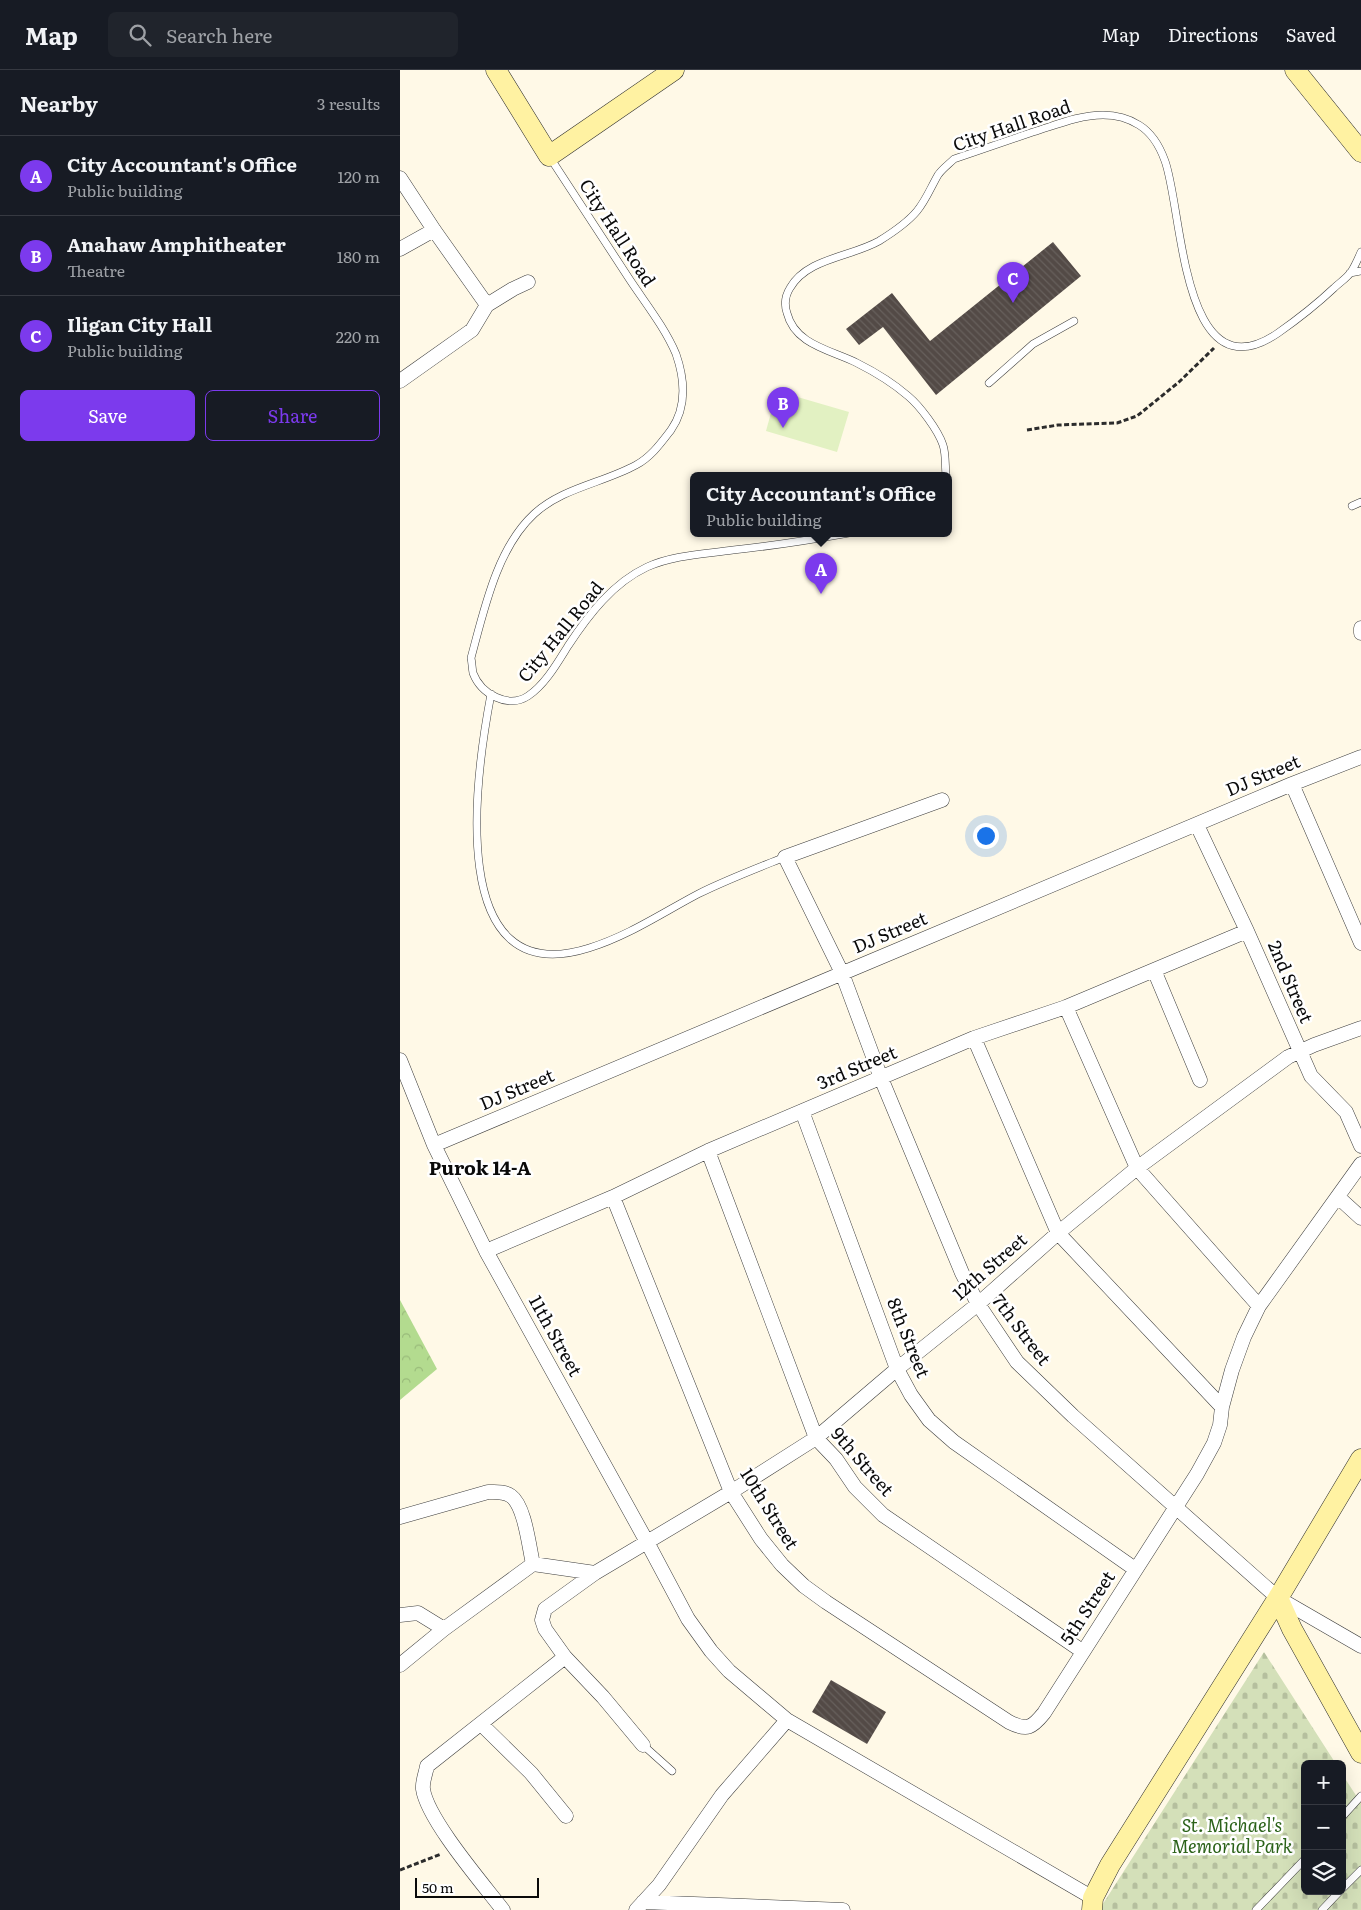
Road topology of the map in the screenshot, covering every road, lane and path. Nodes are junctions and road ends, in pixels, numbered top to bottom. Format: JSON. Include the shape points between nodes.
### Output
{"nodes":[{"id":1,"x":496,"y":70,"type":"edge"},
{"id":2,"x":674,"y":70,"type":"edge"},
{"id":3,"x":1295,"y":70,"type":"edge"},
{"id":4,"x":1361,"y":152,"type":"edge"},
{"id":5,"x":549,"y":156,"type":"junction"},
{"id":6,"x":400,"y":178,"type":"edge"},
{"id":7,"x":434,"y":230,"type":"junction"},
{"id":8,"x":400,"y":249,"type":"edge"},
{"id":9,"x":1361,"y":252,"type":"edge"},
{"id":10,"x":1361,"y":272,"type":"edge"},
{"id":11,"x":1350,"y":273,"type":"junction"},
{"id":12,"x":528,"y":282,"type":"dead end"},
{"id":13,"x":487,"y":305,"type":"junction"},
{"id":14,"x":1074,"y":321,"type":"dead end"},
{"id":15,"x":1220,"y":342,"type":"junction"},
{"id":16,"x":400,"y":381,"type":"edge"},
{"id":17,"x":989,"y":384,"type":"dead end"},
{"id":18,"x":1027,"y":430,"type":"dead end"},
{"id":19,"x":946,"y":472,"type":"edge"},
{"id":20,"x":1361,"y":502,"type":"edge"},
{"id":21,"x":1352,"y":506,"type":"dead end"},
{"id":22,"x":821,"y":537,"type":"edge"},
{"id":23,"x":1361,"y":628,"type":"edge"},
{"id":24,"x":1361,"y":633,"type":"edge"},
{"id":25,"x":491,"y":694,"type":"junction"},
{"id":26,"x":1361,"y":757,"type":"edge"},
{"id":27,"x":1292,"y":784,"type":"junction"},
{"id":28,"x":942,"y":800,"type":"dead end"},
{"id":29,"x":1197,"y":825,"type":"junction"},
{"id":30,"x":785,"y":857,"type":"junction"},
{"id":31,"x":1247,"y":931,"type":"junction"},
{"id":32,"x":1361,"y":944,"type":"edge"},
{"id":33,"x":1154,"y":970,"type":"junction"},
{"id":34,"x":842,"y":973,"type":"junction"},
{"id":35,"x":1066,"y":1007,"type":"junction"},
{"id":36,"x":1361,"y":1028,"type":"edge"},
{"id":37,"x":974,"y":1038,"type":"junction"},
{"id":38,"x":1299,"y":1051,"type":"junction"},
{"id":39,"x":400,"y":1060,"type":"edge"},
{"id":40,"x":881,"y":1078,"type":"junction"},
{"id":41,"x":1200,"y":1080,"type":"dead end"},
{"id":42,"x":802,"y":1111,"type":"junction"},
{"id":43,"x":434,"y":1145,"type":"junction"},
{"id":44,"x":1361,"y":1146,"type":"edge"},
{"id":45,"x":708,"y":1151,"type":"junction"},
{"id":46,"x":1361,"y":1164,"type":"edge"},
{"id":47,"x":1137,"y":1168,"type":"junction"},
{"id":48,"x":613,"y":1197,"type":"junction"},
{"id":49,"x":1338,"y":1198,"type":"junction"},
{"id":50,"x":1361,"y":1218,"type":"edge"},
{"id":51,"x":1058,"y":1233,"type":"junction"},
{"id":52,"x":486,"y":1251,"type":"junction"},
{"id":53,"x":978,"y":1304,"type":"junction"},
{"id":54,"x":1259,"y":1306,"type":"junction"},
{"id":55,"x":897,"y":1369,"type":"junction"},
{"id":56,"x":1222,"y":1407,"type":"junction"},
{"id":57,"x":816,"y":1438,"type":"junction"},
{"id":58,"x":1361,"y":1459,"type":"edge"},
{"id":59,"x":732,"y":1492,"type":"junction"},
{"id":60,"x":1176,"y":1507,"type":"junction"},
{"id":61,"x":400,"y":1517,"type":"edge"},
{"id":62,"x":647,"y":1542,"type":"junction"},
{"id":63,"x":533,"y":1564,"type":"junction"},
{"id":64,"x":1135,"y":1570,"type":"junction"},
{"id":65,"x":595,"y":1573,"type":"junction"},
{"id":66,"x":1278,"y":1598,"type":"junction"},
{"id":67,"x":400,"y":1616,"type":"edge"},
{"id":68,"x":444,"y":1629,"type":"junction"},
{"id":69,"x":1361,"y":1646,"type":"edge"},
{"id":70,"x":1082,"y":1651,"type":"junction"},
{"id":71,"x":565,"y":1657,"type":"junction"},
{"id":72,"x":400,"y":1665,"type":"edge"},
{"id":73,"x":787,"y":1720,"type":"junction"},
{"id":74,"x":481,"y":1724,"type":"junction"},
{"id":75,"x":1030,"y":1728,"type":"joint"},
{"id":76,"x":643,"y":1746,"type":"joint"},
{"id":77,"x":1361,"y":1753,"type":"edge"},
{"id":78,"x":672,"y":1771,"type":"dead end"},
{"id":79,"x":1361,"y":1796,"type":"edge"},
{"id":80,"x":1346,"y":1813,"type":"edge"},
{"id":81,"x":566,"y":1816,"type":"dead end"},
{"id":82,"x":456,"y":1849,"type":"junction"},
{"id":83,"x":1301,"y":1863,"type":"edge"},
{"id":84,"x":400,"y":1870,"type":"edge"},
{"id":85,"x":1361,"y":1870,"type":"edge"},
{"id":86,"x":1346,"y":1885,"type":"edge"},
{"id":87,"x":1336,"y":1895,"type":"edge"},
{"id":88,"x":1093,"y":1904,"type":"edge"},
{"id":89,"x":639,"y":1906,"type":"edge"},
{"id":90,"x":503,"y":1910,"type":"edge"},
{"id":91,"x":843,"y":1910,"type":"edge"},
{"id":92,"x":1256,"y":1910,"type":"edge"},
{"id":93,"x":1322,"y":1910,"type":"edge"}],
"edges":[{"from":1,"to":5,"type":"street"},
{"from":2,"to":5,"type":"street"},
{"from":3,"to":4,"type":"street"},
{"from":5,"to":25,"type":"lane","name":"City Hall Road","via":[[671,346],[683,380],[683,405],[658,448],[637,464],[555,499],[534,514],[515,536],[498,569],[471,658],[473,672],[481,686]]},
{"from":6,"to":7,"type":"street"},
{"from":7,"to":8,"type":"street"},
{"from":7,"to":13,"type":"street"},
{"from":9,"to":11,"type":"lane"},
{"from":10,"to":11,"type":"lane"},
{"from":11,"to":15,"type":"lane","via":[[1316,305],[1273,336],[1240,348]]},
{"from":12,"to":13,"type":"street"},
{"from":13,"to":16,"type":"street","via":[[472,330]]},
{"from":14,"to":17,"type":"lane","via":[[1033,344]]},
{"from":15,"to":18,"type":"path","via":[[1137,416],[1117,423],[1058,425]]},
{"from":15,"to":19,"type":"lane","name":"City Hall Road","via":[[1208,327],[1188,278],[1165,162],[1156,142],[1140,126],[1123,117],[1076,118],[954,159],[939,174],[917,211],[898,228],[878,242],[804,272],[790,288],[784,304],[789,323],[804,339],[856,362],[909,396],[943,445]]},
{"from":20,"to":21,"type":"lane"},
{"from":22,"to":25,"type":"lane","name":"City Hall Road","via":[[681,557],[649,566],[624,580],[603,600],[540,686],[529,696],[518,701],[502,700]]},
{"from":23,"to":24,"type":"street"},
{"from":25,"to":30,"type":"lane","via":[[477,791],[480,875],[486,901],[498,924],[511,941],[530,952],[560,955],[589,948],[631,931],[740,874]]},
{"from":26,"to":27,"type":"street","name":"DJ Street"},
{"from":27,"to":29,"type":"street","name":"DJ Street"},
{"from":27,"to":32,"type":"street"},
{"from":28,"to":30,"type":"street"},
{"from":29,"to":31,"type":"street","name":"2nd Street"},
{"from":29,"to":34,"type":"street","name":"DJ Street"},
{"from":30,"to":34,"type":"street","name":"7th Street"},
{"from":31,"to":33,"type":"street","name":"3rd Street"},
{"from":31,"to":38,"type":"street","name":"2nd Street"},
{"from":33,"to":35,"type":"street","name":"3rd Street"},
{"from":33,"to":41,"type":"street"},
{"from":34,"to":40,"type":"street","name":"7th Street"},
{"from":34,"to":43,"type":"street","name":"DJ Street"},
{"from":35,"to":37,"type":"street","name":"3rd Street"},
{"from":35,"to":47,"type":"street"},
{"from":36,"to":38,"type":"street","name":"12th Street"},
{"from":37,"to":40,"type":"street","name":"3rd Street"},
{"from":37,"to":51,"type":"street"},
{"from":38,"to":44,"type":"street","name":"2nd Street","via":[[1311,1076],[1346,1112]]},
{"from":38,"to":47,"type":"street","name":"12th Street"},
{"from":39,"to":43,"type":"street","name":"11th Street"},
{"from":40,"to":42,"type":"street","name":"3rd Street"},
{"from":40,"to":53,"type":"street","name":"7th Street"},
{"from":42,"to":45,"type":"street","name":"3rd Street"},
{"from":42,"to":55,"type":"street","name":"8th Street"},
{"from":43,"to":52,"type":"street","name":"11th Street"},
{"from":45,"to":48,"type":"street","name":"3rd Street"},
{"from":45,"to":57,"type":"street","name":"9th Street"},
{"from":46,"to":49,"type":"street","name":"5th Street"},
{"from":47,"to":51,"type":"street","name":"12th Street"},
{"from":47,"to":54,"type":"street"},
{"from":48,"to":52,"type":"street","name":"3rd Street"},
{"from":48,"to":59,"type":"street","name":"10th Street"},
{"from":49,"to":50,"type":"street"},
{"from":49,"to":54,"type":"street","name":"5th Street"},
{"from":51,"to":53,"type":"street","name":"12th Street"},
{"from":51,"to":56,"type":"street"},
{"from":52,"to":62,"type":"street","name":"11th Street"},
{"from":53,"to":55,"type":"street","name":"12th Street"},
{"from":53,"to":60,"type":"street","name":"7th Street","via":[[1017,1362]]},
{"from":54,"to":56,"type":"street","name":"5th Street","via":[[1244,1337]]},
{"from":55,"to":57,"type":"street","name":"12th Street"},
{"from":55,"to":64,"type":"street","name":"8th Street","via":[[929,1420],[954,1442]]},
{"from":56,"to":60,"type":"street","name":"5th Street","via":[[1214,1443]]},
{"from":57,"to":59,"type":"street","name":"12th Street"},
{"from":57,"to":70,"type":"street","name":"9th Street","via":[[836,1459],[854,1487],[883,1514]]},
{"from":58,"to":66,"type":"street"},
{"from":59,"to":62,"type":"street","name":"12th Street"},
{"from":59,"to":75,"type":"street","name":"10th Street","via":[[761,1539],[804,1586],[1009,1722],[1020,1728]]},
{"from":60,"to":64,"type":"street","name":"5th Street"},
{"from":60,"to":66,"type":"street","name":"7th Street"},
{"from":61,"to":63,"type":"street","via":[[488,1492],[500,1492],[511,1496],[520,1506]]},
{"from":62,"to":65,"type":"street","name":"12th Street"},
{"from":62,"to":73,"type":"street","name":"11th Street","via":[[688,1618],[711,1651],[729,1671]]},
{"from":63,"to":65,"type":"street"},
{"from":63,"to":68,"type":"street"},
{"from":64,"to":70,"type":"street","name":"5th Street"},
{"from":65,"to":71,"type":"street","name":"12th Street","via":[[546,1609],[542,1620]]},
{"from":66,"to":69,"type":"street","name":"7th Street"},
{"from":66,"to":77,"type":"street"},
{"from":66,"to":88,"type":"street","via":[[1110,1865]]},
{"from":67,"to":68,"type":"street","via":[[418,1613]]},
{"from":68,"to":72,"type":"street"},
{"from":70,"to":75,"type":"street","name":"5th Street","via":[[1044,1713]]},
{"from":71,"to":74,"type":"street"},
{"from":71,"to":76,"type":"street"},
{"from":73,"to":88,"type":"street","name":"11th Street"},
{"from":73,"to":89,"type":"street","via":[[722,1795],[659,1885]]},
{"from":74,"to":81,"type":"street","via":[[531,1773]]},
{"from":74,"to":82,"type":"street","via":[[428,1766],[423,1787],[428,1806]]},
{"from":76,"to":78,"type":"lane"},
{"from":79,"to":80,"type":"lane"},
{"from":82,"to":84,"type":"path"},
{"from":82,"to":90,"type":"street"},
{"from":83,"to":92,"type":"lane"},
{"from":85,"to":86,"type":"lane"},
{"from":87,"to":93,"type":"lane"},
{"from":89,"to":91,"type":"street"}]}
